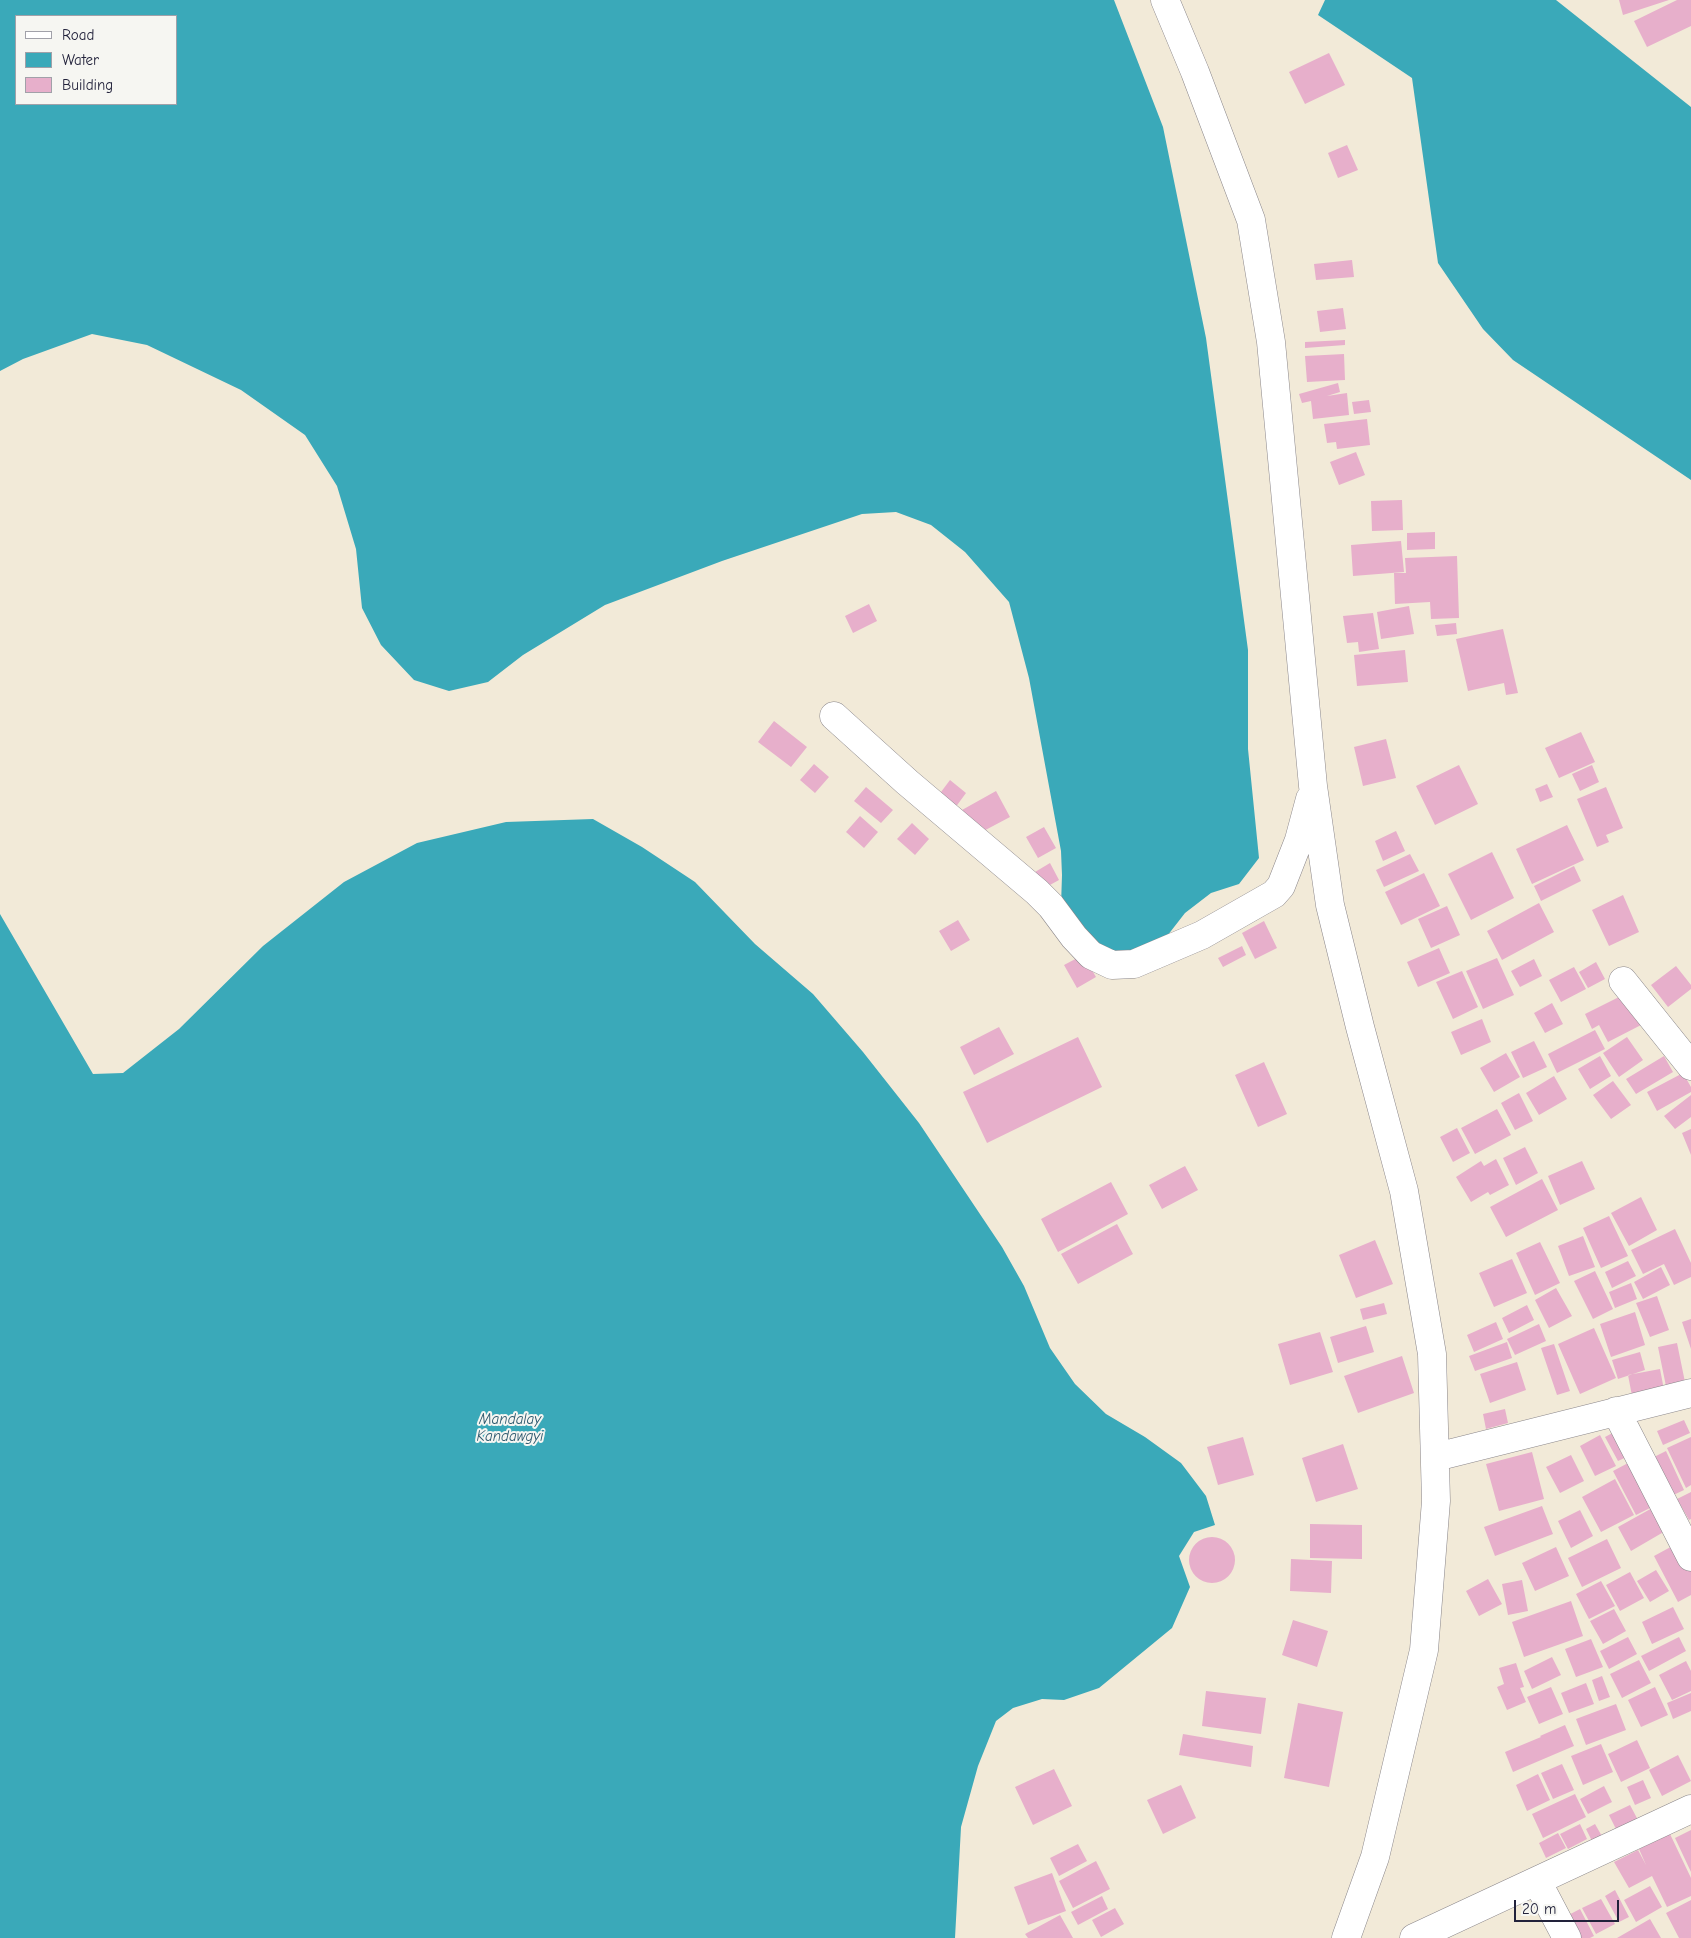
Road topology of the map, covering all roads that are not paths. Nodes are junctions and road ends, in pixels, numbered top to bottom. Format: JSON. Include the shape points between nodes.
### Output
{"nodes":[{"id":1,"x":1165,"y":0,"type":"edge"},
{"id":2,"x":834,"y":716,"type":"dead end"},
{"id":3,"x":1313,"y":786,"type":"junction"},
{"id":4,"x":1623,"y":981,"type":"dead end"},
{"id":5,"x":1691,"y":1066,"type":"edge"},
{"id":6,"x":1691,"y":1393,"type":"edge"},
{"id":7,"x":1616,"y":1411,"type":"junction"},
{"id":8,"x":1436,"y":1457,"type":"junction"},
{"id":9,"x":1691,"y":1557,"type":"edge"},
{"id":10,"x":1691,"y":1809,"type":"edge"},
{"id":11,"x":1537,"y":1881,"type":"junction"},
{"id":12,"x":1346,"y":1938,"type":"edge"},
{"id":13,"x":1414,"y":1938,"type":"edge"},
{"id":14,"x":1567,"y":1938,"type":"edge"}],
"edges":[{"from":1,"to":3,"type":"street","via":[[1251,220],[1271,342]]},
{"from":2,"to":3,"type":"street","via":[[1037,892],[1091,955],[1112,964],[1134,964],[1202,936],[1274,894],[1281,886],[1299,840]]},
{"from":3,"to":8,"type":"street","via":[[1330,905],[1404,1191],[1432,1354]]},
{"from":4,"to":5,"type":"street"},
{"from":6,"to":7,"type":"street"},
{"from":7,"to":8,"type":"street"},
{"from":7,"to":9,"type":"street"},
{"from":8,"to":12,"type":"street","via":[[1436,1501],[1424,1650],[1374,1857]]},
{"from":10,"to":11,"type":"street"},
{"from":11,"to":13,"type":"street"},
{"from":11,"to":14,"type":"street"}]}
